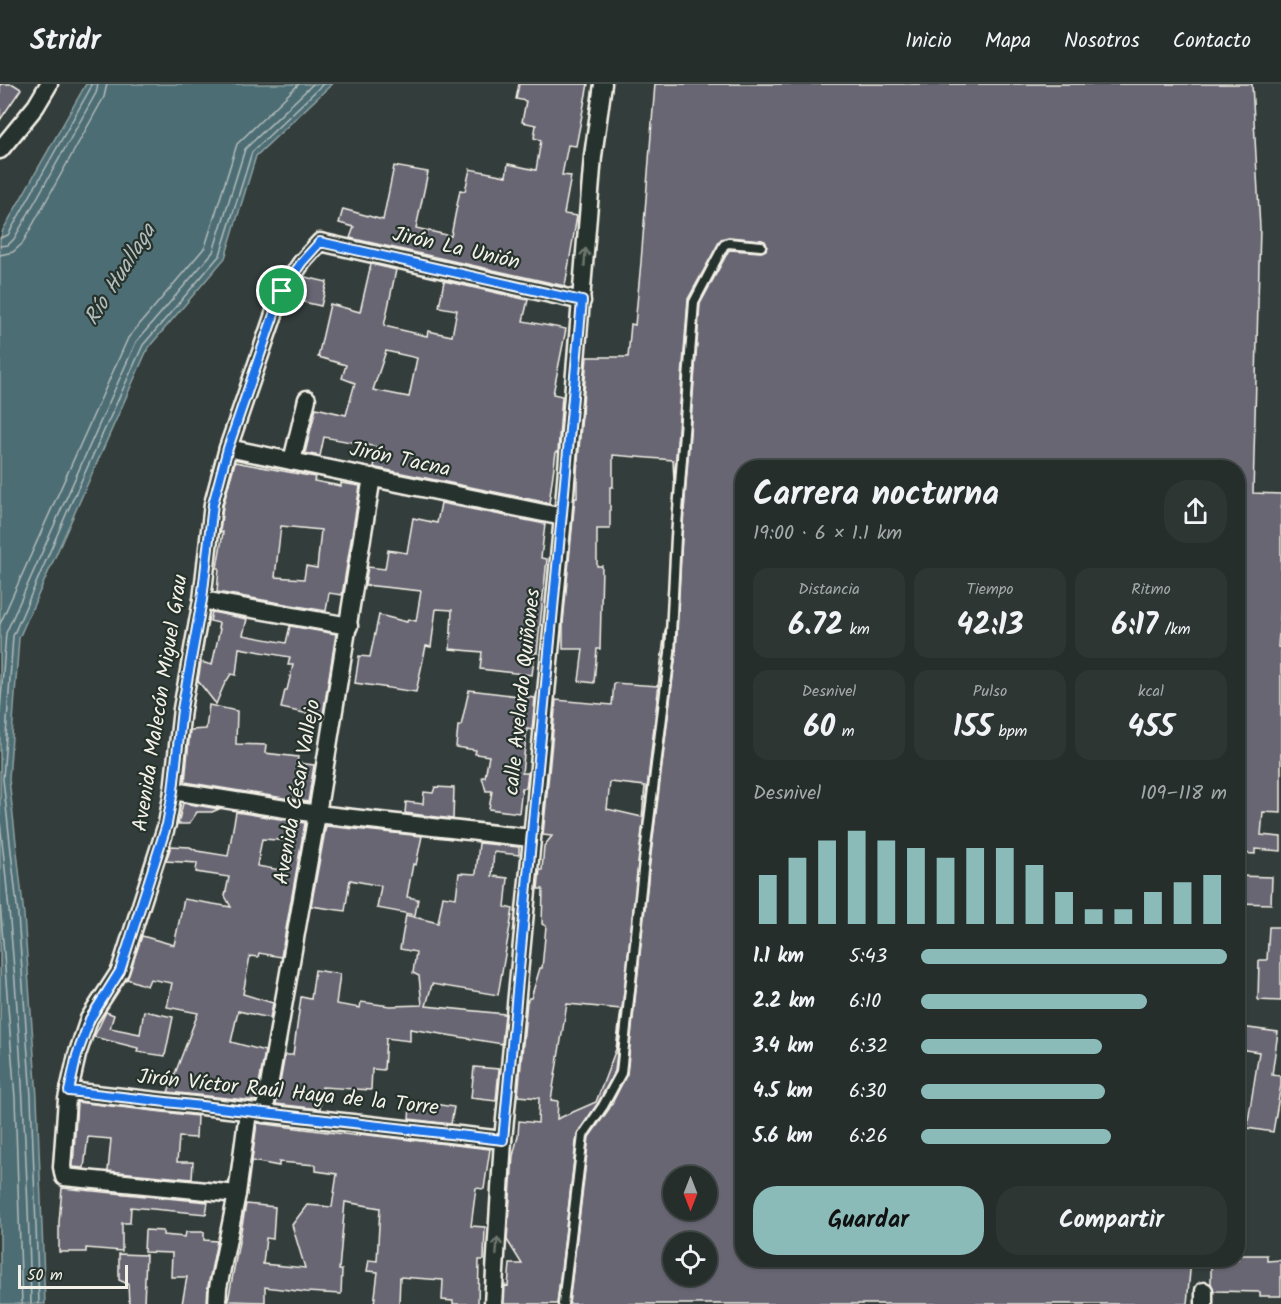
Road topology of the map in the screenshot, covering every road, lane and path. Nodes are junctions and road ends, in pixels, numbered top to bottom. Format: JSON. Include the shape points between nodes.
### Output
{"nodes":[{"id":1,"x":49,"y":84,"type":"edge"},
{"id":2,"x":603,"y":84,"type":"edge"},
{"id":3,"x":0,"y":150,"type":"edge"},
{"id":4,"x":320,"y":242,"type":"joint"},
{"id":5,"x":761,"y":246,"type":"dead end"},
{"id":6,"x":582,"y":301,"type":"junction"},
{"id":7,"x":307,"y":399,"type":"dead end"},
{"id":8,"x":228,"y":448,"type":"junction"},
{"id":9,"x":292,"y":461,"type":"junction"},
{"id":10,"x":372,"y":477,"type":"junction"},
{"id":11,"x":563,"y":517,"type":"junction"},
{"id":12,"x":202,"y":600,"type":"junction"},
{"id":13,"x":349,"y":626,"type":"junction"},
{"id":14,"x":173,"y":791,"type":"junction"},
{"id":15,"x":317,"y":814,"type":"junction"},
{"id":16,"x":531,"y":838,"type":"junction"},
{"id":17,"x":69,"y":1091,"type":"junction"},
{"id":18,"x":256,"y":1113,"type":"junction"},
{"id":19,"x":503,"y":1140,"type":"junction"},
{"id":20,"x":237,"y":1194,"type":"junction"},
{"id":21,"x":217,"y":1304,"type":"edge"},
{"id":22,"x":493,"y":1304,"type":"edge"},
{"id":23,"x":563,"y":1304,"type":"edge"}],
"edges":[{"from":1,"to":3,"type":"street"},
{"from":6,"to":2,"type":"street","name":"calle Avelardo Quiñones","one_way":true,"via":[[593,156]]},
{"from":4,"to":6,"type":"street","name":"Jirón La Unión"},
{"from":4,"to":8,"type":"street","name":"Avenida Malecón Miguel Grau","via":[[282,291]]},
{"from":5,"to":23,"type":"lane","via":[[724,245],[694,302],[670,653],[621,1073],[583,1135]]},
{"from":6,"to":11,"type":"street","name":"calle Avelardo Quiñones"},
{"from":7,"to":9,"type":"street"},
{"from":8,"to":9,"type":"street","name":"Jirón Tacna"},
{"from":8,"to":12,"type":"street","name":"Avenida Malecón Miguel Grau","via":[[213,504]]},
{"from":9,"to":10,"type":"street","name":"Jirón Tacna"},
{"from":10,"to":11,"type":"street","name":"Jirón Tacna"},
{"from":10,"to":13,"type":"street","name":"Avenida César Vallejo"},
{"from":11,"to":16,"type":"street","name":"calle Avelardo Quiñones"},
{"from":12,"to":13,"type":"street"},
{"from":12,"to":14,"type":"street","name":"Avenida Malecón Miguel Grau","via":[[182,709]]},
{"from":13,"to":15,"type":"street","name":"Avenida César Vallejo"},
{"from":14,"to":15,"type":"street"},
{"from":14,"to":17,"type":"street","name":"Avenida Malecón Miguel Grau","via":[[167,824],[120,971],[90,1019]]},
{"from":15,"to":16,"type":"street"},
{"from":15,"to":18,"type":"street","name":"Avenida César Vallejo"},
{"from":16,"to":19,"type":"street","name":"calle Avelardo Quiñones"},
{"from":17,"to":18,"type":"street","name":"Jirón Víctor Raúl Haya de la Torre"},
{"from":17,"to":20,"type":"street","name":"Avenida Malecón Miguel Grau","via":[[64,1177]]},
{"from":18,"to":19,"type":"street","name":"Jirón Víctor Raúl Haya de la Torre"},
{"from":18,"to":20,"type":"street","name":"Avenida César Vallejo"},
{"from":22,"to":19,"type":"street","name":"calle Avelardo Quiñones","one_way":true},
{"from":20,"to":21,"type":"street","name":"Avenida César Vallejo"}]}
